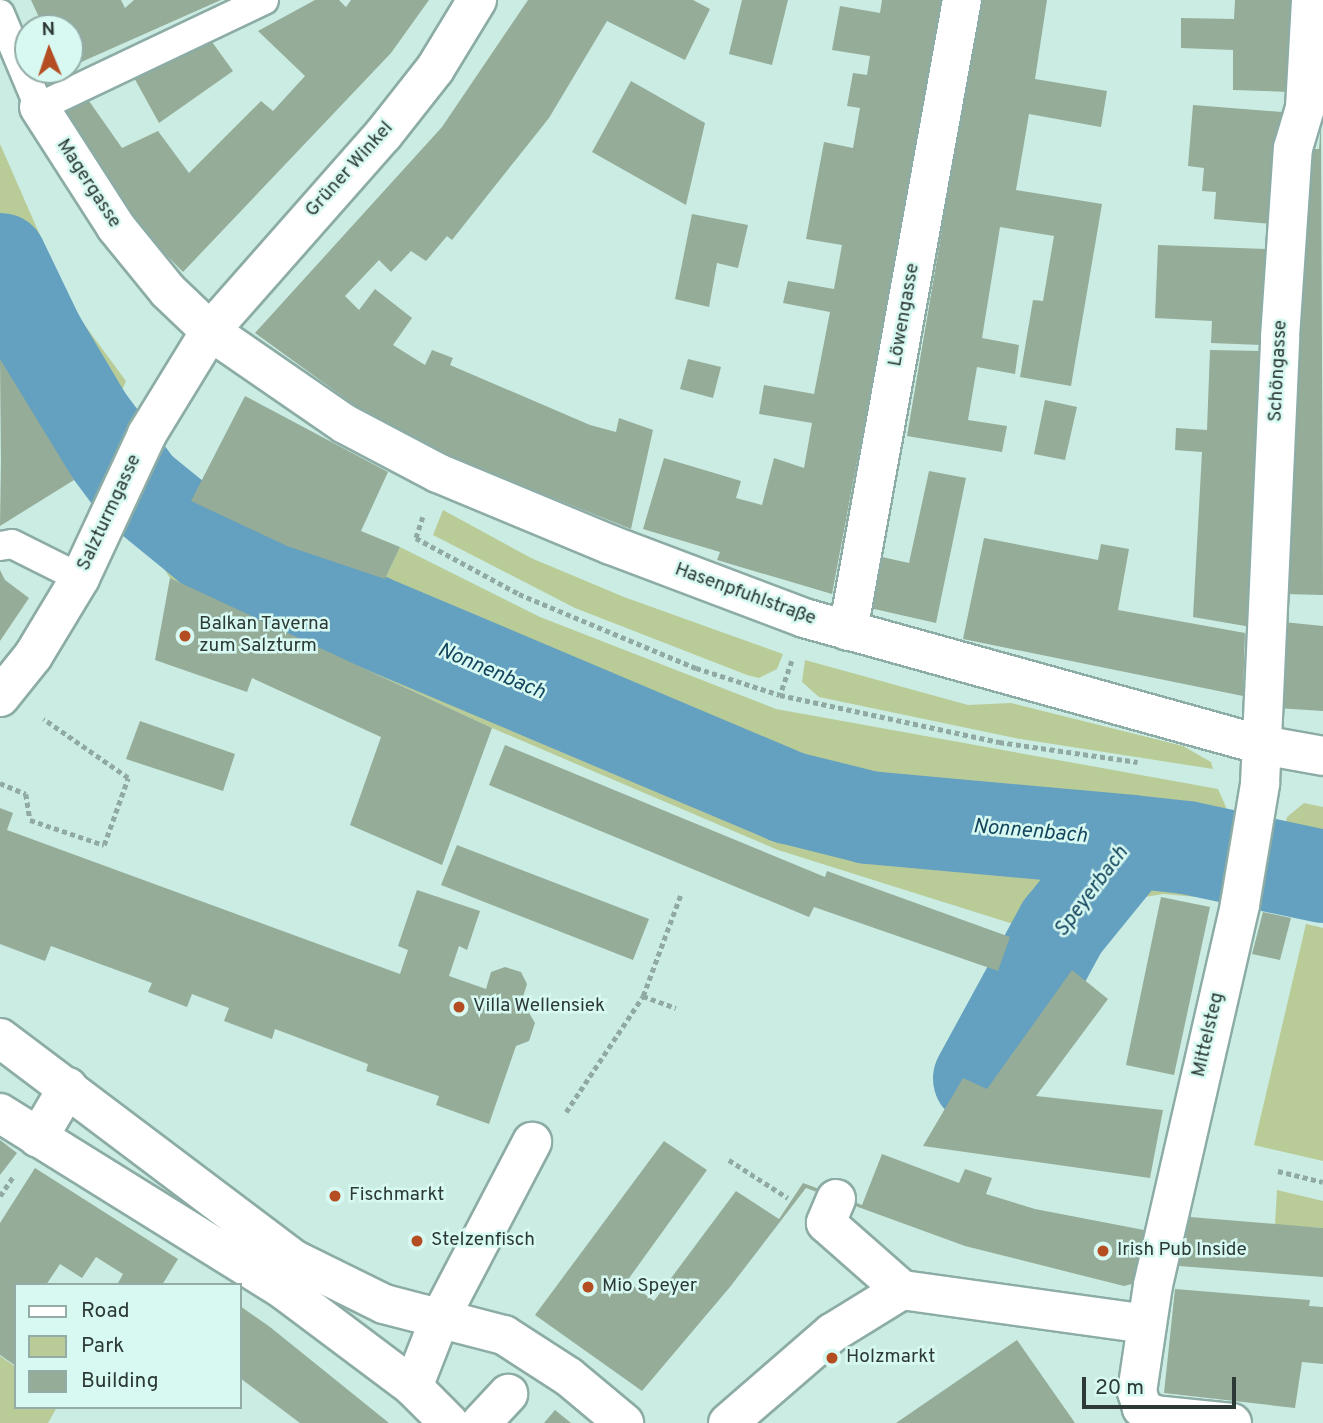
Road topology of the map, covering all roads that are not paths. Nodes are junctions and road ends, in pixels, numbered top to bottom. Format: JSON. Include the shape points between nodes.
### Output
{"nodes":[{"id":1,"x":264,"y":0,"type":"edge"},
{"id":2,"x":477,"y":0,"type":"edge"},
{"id":3,"x":962,"y":0,"type":"edge"},
{"id":4,"x":1311,"y":0,"type":"edge"},
{"id":5,"x":0,"y":13,"type":"edge"},
{"id":6,"x":39,"y":107,"type":"junction"},
{"id":7,"x":210,"y":331,"type":"junction"},
{"id":8,"x":0,"y":546,"type":"edge"},
{"id":9,"x":80,"y":578,"type":"junction"},
{"id":10,"x":848,"y":631,"type":"junction"},
{"id":11,"x":3,"y":695,"type":"edge"},
{"id":12,"x":1262,"y":745,"type":"junction"},
{"id":13,"x":1323,"y":756,"type":"edge"},
{"id":14,"x":0,"y":1038,"type":"edge"},
{"id":15,"x":68,"y":1087,"type":"junction"},
{"id":16,"x":0,"y":1113,"type":"edge"},
{"id":17,"x":38,"y":1139,"type":"junction"},
{"id":18,"x":532,"y":1142,"type":"road end"},
{"id":19,"x":836,"y":1199,"type":"dead end"},
{"id":20,"x":902,"y":1290,"type":"junction"},
{"id":21,"x":440,"y":1318,"type":"junction"},
{"id":22,"x":1147,"y":1324,"type":"junction"},
{"id":23,"x":556,"y":1367,"type":"junction"},
{"id":24,"x":413,"y":1387,"type":"junction"},
{"id":25,"x":1143,"y":1416,"type":"edge"},
{"id":26,"x":449,"y":1423,"type":"edge"},
{"id":27,"x":481,"y":1423,"type":"edge"},
{"id":28,"x":624,"y":1423,"type":"edge"},
{"id":29,"x":728,"y":1423,"type":"edge"},
{"id":30,"x":1232,"y":1423,"type":"edge"}],
"edges":[{"from":1,"to":6,"type":"lane"},
{"from":2,"to":7,"type":"street","name":"Grüner Winkel","via":[[435,69],[383,135]]},
{"from":3,"to":10,"type":"street","name":"Löwengasse"},
{"from":4,"to":12,"type":"street","name":"Schöngasse","via":[[1305,108],[1293,148],[1280,337]]},
{"from":5,"to":6,"type":"lane","name":"Magergasse"},
{"from":6,"to":7,"type":"street","name":"Magergasse","via":[[116,227],[168,291]]},
{"from":7,"to":9,"type":"street","name":"Salzturmgasse","via":[[147,434]]},
{"from":7,"to":10,"type":"street","name":"Hasenpfuhlstraße","via":[[345,424],[438,473],[611,545]]},
{"from":8,"to":9,"type":"lane","via":[[12,544]]},
{"from":9,"to":11,"type":"street","name":"Salzturmgasse"},
{"from":10,"to":12,"type":"street","name":"Hasenpfuhlstraße"},
{"from":12,"to":13,"type":"street","name":"Hasenpfuhlstraße"},
{"from":12,"to":22,"type":"street","name":"Mittelsteg","via":[[1240,904],[1189,1117]]},
{"from":14,"to":15,"type":"street"},
{"from":15,"to":17,"type":"street"},
{"from":15,"to":21,"type":"street","via":[[296,1260],[384,1304]]},
{"from":16,"to":17,"type":"street"},
{"from":17,"to":24,"type":"street","via":[[284,1290]]},
{"from":18,"to":21,"type":"street"},
{"from":19,"to":20,"type":"street","via":[[826,1223]]},
{"from":20,"to":22,"type":"street"},
{"from":20,"to":29,"type":"street","via":[[832,1333]]},
{"from":21,"to":23,"type":"street","via":[[504,1335]]},
{"from":21,"to":24,"type":"street"},
{"from":22,"to":25,"type":"street","via":[[1137,1392]]},
{"from":23,"to":27,"type":"street","via":[[508,1394]]},
{"from":23,"to":28,"type":"street"},
{"from":24,"to":26,"type":"street"},
{"from":25,"to":30,"type":"street"}]}
